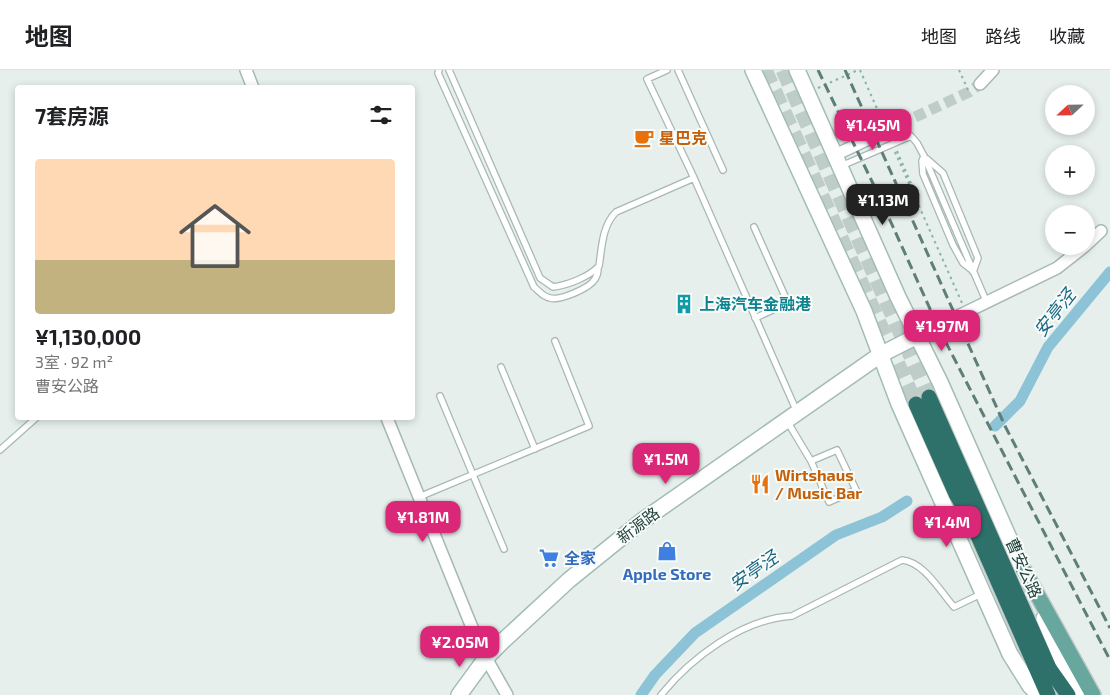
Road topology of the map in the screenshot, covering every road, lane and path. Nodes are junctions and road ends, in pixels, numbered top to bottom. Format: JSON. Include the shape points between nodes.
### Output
{"nodes":[{"id":1,"x":246,"y":70,"type":"edge"},
{"id":2,"x":439,"y":70,"type":"edge"},
{"id":3,"x":449,"y":70,"type":"edge"},
{"id":4,"x":668,"y":70,"type":"edge"},
{"id":5,"x":678,"y":70,"type":"edge"},
{"id":6,"x":753,"y":70,"type":"edge"},
{"id":7,"x":798,"y":70,"type":"edge"},
{"id":8,"x":848,"y":70,"type":"edge"},
{"id":9,"x":858,"y":70,"type":"edge"},
{"id":10,"x":959,"y":70,"type":"edge"},
{"id":11,"x":993,"y":70,"type":"edge"},
{"id":12,"x":850,"y":74,"type":"junction"},
{"id":13,"x":980,"y":84,"type":"tunnel mouth"},
{"id":14,"x":252,"y":85,"type":"edge"},
{"id":15,"x":816,"y":89,"type":"dead end"},
{"id":16,"x":969,"y":92,"type":"dead end"},
{"id":17,"x":900,"y":124,"type":"tunnel mouth"},
{"id":18,"x":924,"y":156,"type":"junction"},
{"id":19,"x":837,"y":160,"type":"junction"},
{"id":20,"x":723,"y":170,"type":"dead end"},
{"id":21,"x":904,"y":171,"type":"dead end"},
{"id":22,"x":694,"y":178,"type":"junction"},
{"id":23,"x":754,"y":227,"type":"dead end"},
{"id":24,"x":1101,"y":231,"type":"dead end"},
{"id":25,"x":1095,"y":237,"type":"edge"},
{"id":26,"x":1074,"y":255,"type":"edge"},
{"id":27,"x":599,"y":266,"type":"junction"},
{"id":28,"x":973,"y":272,"type":"junction"},
{"id":29,"x":987,"y":303,"type":"junction"},
{"id":30,"x":966,"y":312,"type":"junction"},
{"id":31,"x":755,"y":318,"type":"junction"},
{"id":32,"x":917,"y":336,"type":"junction"},
{"id":33,"x":554,"y":342,"type":"dead end"},
{"id":34,"x":880,"y":355,"type":"junction"},
{"id":35,"x":501,"y":367,"type":"dead end"},
{"id":36,"x":440,"y":396,"type":"dead end"},
{"id":37,"x":792,"y":416,"type":"junction"},
{"id":38,"x":34,"y":420,"type":"edge"},
{"id":39,"x":388,"y":420,"type":"edge"},
{"id":40,"x":535,"y":449,"type":"junction"},
{"id":41,"x":0,"y":450,"type":"edge"},
{"id":42,"x":811,"y":460,"type":"junction"},
{"id":43,"x":473,"y":474,"type":"junction"},
{"id":44,"x":419,"y":497,"type":"junction"},
{"id":45,"x":504,"y":549,"type":"dead end"},
{"id":46,"x":1023,"y":569,"type":"junction"},
{"id":47,"x":983,"y":593,"type":"junction"},
{"id":48,"x":486,"y":658,"type":"junction"},
{"id":49,"x":458,"y":695,"type":"edge"},
{"id":50,"x":507,"y":695,"type":"edge"},
{"id":51,"x":661,"y":695,"type":"edge"},
{"id":52,"x":1039,"y":695,"type":"edge"},
{"id":53,"x":1048,"y":695,"type":"edge"},
{"id":54,"x":1068,"y":695,"type":"edge"},
{"id":55,"x":1077,"y":695,"type":"edge"},
{"id":56,"x":1093,"y":695,"type":"edge"}],
"edges":[{"from":1,"to":14,"type":"street"},
{"from":2,"to":27,"type":"lane","via":[[534,287],[550,299],[561,298],[590,285]]},
{"from":3,"to":27,"type":"lane","via":[[540,278],[553,287],[561,286],[590,274]]},
{"from":4,"to":22,"type":"lane","via":[[647,79]]},
{"from":5,"to":20,"type":"lane"},
{"from":6,"to":34,"type":"main road","via":[[864,311]]},
{"from":7,"to":19,"type":"main road"},
{"from":8,"to":12,"type":"path"},
{"from":9,"to":12,"type":"path"},
{"from":10,"to":16,"type":"path"},
{"from":11,"to":13,"type":"street"},
{"from":12,"to":15,"type":"path"},
{"from":17,"to":19,"type":"street"},
{"from":18,"to":19,"type":"lane","via":[[911,136]]},
{"from":18,"to":28,"type":"lane","via":[[923,174],[963,263]]},
{"from":18,"to":28,"type":"lane","via":[[943,173],[978,258]]},
{"from":19,"to":32,"type":"main road"},
{"from":21,"to":30,"type":"path"},
{"from":22,"to":27,"type":"lane","via":[[616,212],[605,231]]},
{"from":22,"to":31,"type":"lane"},
{"from":23,"to":31,"type":"lane","via":[[788,303]]},
{"from":24,"to":25,"type":"street"},
{"from":26,"to":29,"type":"street","via":[[1057,268]]},
{"from":28,"to":29,"type":"lane"},
{"from":29,"to":30,"type":"street"},
{"from":30,"to":32,"type":"street"},
{"from":31,"to":37,"type":"lane"},
{"from":32,"to":34,"type":"main road","name":"新源路"},
{"from":32,"to":46,"type":"main road"},
{"from":33,"to":40,"type":"lane","via":[[589,426]]},
{"from":34,"to":37,"type":"main road","name":"新源路"},
{"from":34,"to":47,"type":"main road"},
{"from":35,"to":40,"type":"lane"},
{"from":36,"to":43,"type":"lane"},
{"from":37,"to":42,"type":"lane"},
{"from":37,"to":48,"type":"main road","name":"新源路","via":[[605,549]]},
{"from":38,"to":41,"type":"lane"},
{"from":39,"to":44,"type":"street"},
{"from":40,"to":43,"type":"lane"},
{"from":42,"to":42,"type":"lane","via":[[829,502],[856,490],[837,450]]},
{"from":43,"to":44,"type":"lane"},
{"from":43,"to":45,"type":"lane"},
{"from":44,"to":48,"type":"street"},
{"from":46,"to":55,"type":"main road"},
{"from":46,"to":56,"type":"main road"},
{"from":47,"to":51,"type":"lane","via":[[954,607],[919,566],[902,560],[792,616],[778,616],[727,638],[690,664]]},
{"from":47,"to":52,"type":"main road","via":[[1010,654]]},
{"from":48,"to":49,"type":"main road","name":"新源路"},
{"from":48,"to":50,"type":"street"},
{"from":53,"to":54,"type":"highway","name":"曹安公路","via":[[971,520],[956,494],[922,400],[1049,668]]}]}
